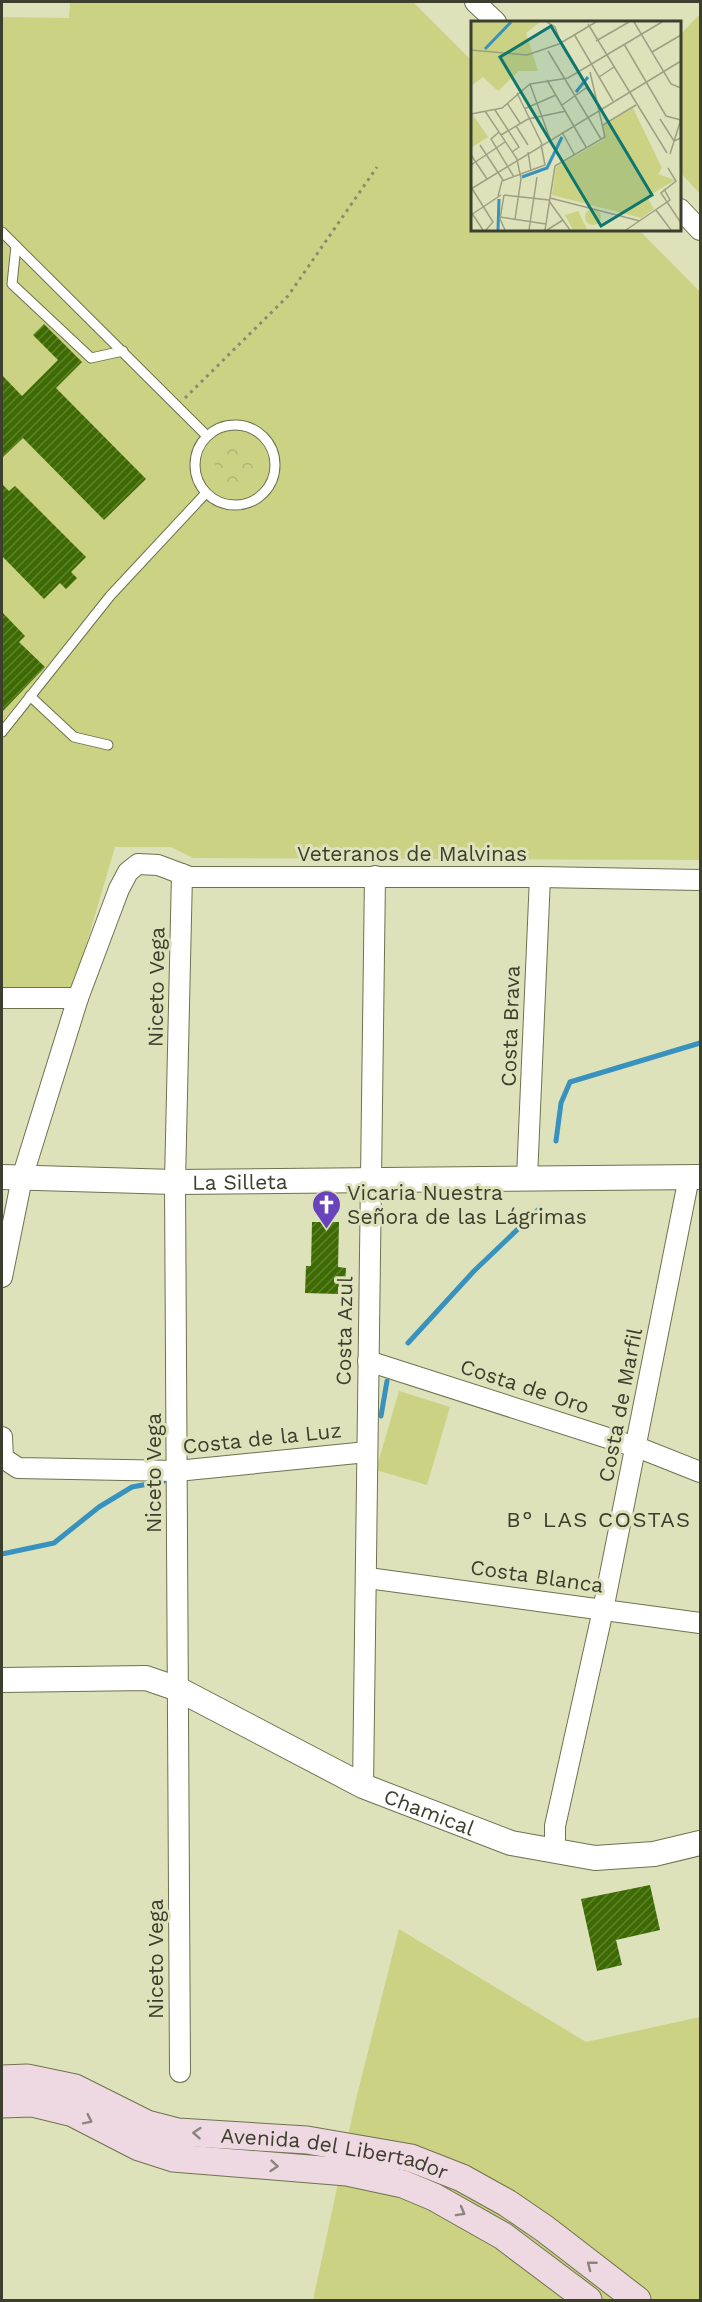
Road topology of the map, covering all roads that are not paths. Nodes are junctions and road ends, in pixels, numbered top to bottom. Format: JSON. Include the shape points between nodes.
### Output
{"nodes":[{"id":1,"x":475,"y":2,"type":"edge"},
{"id":2,"x":495,"y":21,"type":"edge"},
{"id":3,"x":681,"y":210,"type":"edge"},
{"id":4,"x":700,"y":230,"type":"edge"},
{"id":5,"x":2,"y":231,"type":"edge"},
{"id":6,"x":16,"y":246,"type":"junction"},
{"id":7,"x":123,"y":351,"type":"junction"},
{"id":8,"x":207,"y":436,"type":"junction"},
{"id":9,"x":206,"y":493,"type":"junction"},
{"id":10,"x":30,"y":696,"type":"junction"},
{"id":11,"x":2,"y":732,"type":"edge"},
{"id":12,"x":108,"y":745,"type":"dead end"},
{"id":13,"x":182,"y":874,"type":"junction"},
{"id":14,"x":375,"y":876,"type":"junction"},
{"id":15,"x":540,"y":877,"type":"junction"},
{"id":16,"x":700,"y":880,"type":"edge"},
{"id":17,"x":2,"y":998,"type":"edge"},
{"id":18,"x":78,"y":998,"type":"junction"},
{"id":19,"x":695,"y":1177,"type":"edge"},
{"id":20,"x":12,"y":1178,"type":"edge"},
{"id":21,"x":527,"y":1178,"type":"junction"},
{"id":22,"x":370,"y":1179,"type":"junction"},
{"id":23,"x":175,"y":1182,"type":"junction"},
{"id":24,"x":2,"y":1277,"type":"edge"},
{"id":25,"x":368,"y":1361,"type":"junction"},
{"id":26,"x":2,"y":1437,"type":"edge"},
{"id":27,"x":636,"y":1447,"type":"junction"},
{"id":28,"x":367,"y":1452,"type":"junction"},
{"id":29,"x":177,"y":1471,"type":"junction"},
{"id":30,"x":700,"y":1472,"type":"edge"},
{"id":31,"x":368,"y":1578,"type":"junction"},
{"id":32,"x":603,"y":1610,"type":"junction"},
{"id":33,"x":700,"y":1623,"type":"edge"},
{"id":34,"x":2,"y":1680,"type":"edge"},
{"id":35,"x":178,"y":1689,"type":"junction"},
{"id":36,"x":363,"y":1786,"type":"junction"},
{"id":37,"x":700,"y":1843,"type":"edge"},
{"id":38,"x":555,"y":1852,"type":"junction"},
{"id":39,"x":180,"y":2072,"type":"dead end"},
{"id":40,"x":2,"y":2079,"type":"edge"},
{"id":41,"x":2,"y":2104,"type":"edge"},
{"id":42,"x":588,"y":2301,"type":"edge"},
{"id":43,"x":637,"y":2301,"type":"edge"}],
"edges":[{"from":1,"to":2,"type":"street"},
{"from":3,"to":4,"type":"street"},
{"from":5,"to":6,"type":"lane"},
{"from":6,"to":7,"type":"lane"},
{"from":6,"to":7,"type":"lane","via":[[12,284],[91,358]]},
{"from":7,"to":8,"type":"lane"},
{"from":8,"to":9,"type":"lane","via":[[195,465]]},
{"from":8,"to":9,"type":"lane","via":[[231,425],[244,426],[267,441],[275,466],[269,485],[256,500],[230,505]]},
{"from":9,"to":10,"type":"lane","via":[[110,596]]},
{"from":10,"to":11,"type":"lane"},
{"from":10,"to":12,"type":"lane","via":[[74,737]]},
{"from":13,"to":14,"type":"street","name":"Veteranos de Malvinas"},
{"from":13,"to":18,"type":"street","name":"Veteranos de Malvinas","via":[[158,865],[138,864],[128,872]]},
{"from":13,"to":23,"type":"street","name":"Niceto Vega"},
{"from":14,"to":15,"type":"street","name":"Veteranos de Malvinas"},
{"from":14,"to":22,"type":"street","name":"Costa Azul"},
{"from":15,"to":16,"type":"street","name":"Veteranos de Malvinas"},
{"from":15,"to":21,"type":"street","name":"Costa Brava"},
{"from":17,"to":18,"type":"street"},
{"from":18,"to":20,"type":"street"},
{"from":19,"to":21,"type":"street","name":"La Silleta"},
{"from":19,"to":27,"type":"street","name":"Costa de Marfil"},
{"from":20,"to":23,"type":"street","name":"La Silleta"},
{"from":20,"to":24,"type":"street"},
{"from":21,"to":22,"type":"street","name":"La Silleta"},
{"from":22,"to":23,"type":"street","name":"La Silleta"},
{"from":22,"to":25,"type":"street","name":"Costa Azul"},
{"from":23,"to":29,"type":"street","name":"Niceto Vega"},
{"from":25,"to":27,"type":"street","name":"Costa de Oro"},
{"from":25,"to":28,"type":"street","name":"Costa Azul"},
{"from":26,"to":29,"type":"street","name":"Costa de la Luz","via":[[3,1458],[18,1468]]},
{"from":27,"to":30,"type":"street","name":"Costa de Oro"},
{"from":27,"to":32,"type":"street","name":"Costa de Marfil"},
{"from":28,"to":29,"type":"street","name":"Costa de la Luz"},
{"from":28,"to":31,"type":"street","name":"Costa Azul"},
{"from":29,"to":35,"type":"street","name":"Niceto Vega"},
{"from":31,"to":32,"type":"street","name":"Costa Blanca"},
{"from":31,"to":36,"type":"street","name":"Costa Azul"},
{"from":32,"to":33,"type":"street","name":"Costa Blanca"},
{"from":32,"to":38,"type":"street","name":"Costa de Marfil","via":[[555,1826]]},
{"from":34,"to":35,"type":"street","name":"Chamical","via":[[146,1678]]},
{"from":35,"to":36,"type":"street","name":"Chamical"},
{"from":35,"to":39,"type":"street","name":"Niceto Vega"},
{"from":36,"to":38,"type":"street","name":"Chamical","via":[[511,1843]]},
{"from":37,"to":38,"type":"street","name":"Chamical","via":[[623,1857]]},
{"from":43,"to":40,"type":"main road","name":"Avenida del Libertador","one_way":true,"via":[[507,2203],[462,2178],[411,2158],[306,2140],[178,2132],[147,2124],[75,2088],[27,2078]]},
{"from":41,"to":42,"type":"main road","name":"Avenida del Libertador","one_way":true,"via":[[32,2103],[73,2113],[139,2147],[173,2158],[347,2172],[403,2184],[503,2236]]}]}
